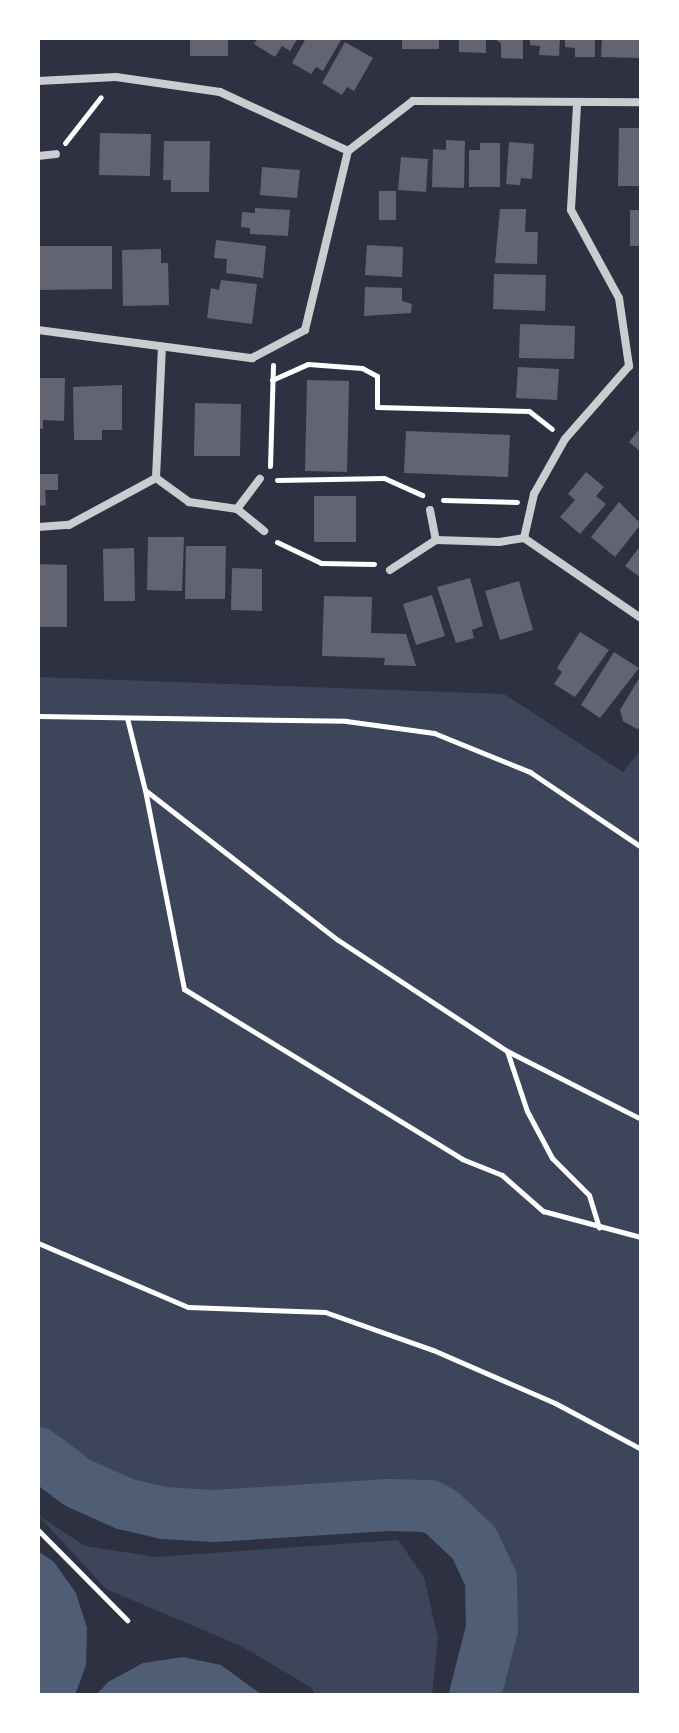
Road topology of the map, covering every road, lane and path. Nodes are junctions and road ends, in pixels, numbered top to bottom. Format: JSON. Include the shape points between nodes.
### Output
{"nodes":[{"id":1,"x":116,"y":77,"type":"junction"},
{"id":2,"x":38,"y":81,"type":"edge"},
{"id":3,"x":641,"y":102,"type":"edge"},
{"id":4,"x":577,"y":105,"type":"junction"},
{"id":5,"x":348,"y":151,"type":"junction"},
{"id":6,"x":56,"y":154,"type":"joint"},
{"id":7,"x":38,"y":156,"type":"edge"},
{"id":8,"x":38,"y":330,"type":"edge"},
{"id":9,"x":274,"y":346,"type":"junction"},
{"id":10,"x":162,"y":348,"type":"junction"},
{"id":11,"x":629,"y":366,"type":"junction"},
{"id":12,"x":641,"y":369,"type":"edge"},
{"id":13,"x":272,"y":380,"type":"junction"},
{"id":14,"x":565,"y":439,"type":"junction"},
{"id":15,"x":156,"y":478,"type":"junction"},
{"id":16,"x":260,"y":479,"type":"junction"},
{"id":17,"x":531,"y":502,"type":"junction"},
{"id":18,"x":237,"y":509,"type":"junction"},
{"id":19,"x":430,"y":510,"type":"dead end"},
{"id":20,"x":38,"y":527,"type":"edge"},
{"id":21,"x":264,"y":531,"type":"joint"},
{"id":22,"x":524,"y":538,"type":"junction"},
{"id":23,"x":436,"y":540,"type":"junction"},
{"id":24,"x":390,"y":570,"type":"joint"},
{"id":25,"x":641,"y":618,"type":"edge"},
{"id":26,"x":38,"y":716,"type":"edge"},
{"id":27,"x":127,"y":718,"type":"junction"},
{"id":28,"x":145,"y":790,"type":"junction"},
{"id":29,"x":641,"y":847,"type":"edge"},
{"id":30,"x":507,"y":1051,"type":"junction"},
{"id":31,"x":641,"y":1119,"type":"edge"},
{"id":32,"x":599,"y":1229,"type":"junction"},
{"id":33,"x":641,"y":1237,"type":"edge"},
{"id":34,"x":38,"y":1243,"type":"edge"},
{"id":35,"x":641,"y":1449,"type":"edge"},
{"id":36,"x":38,"y":1530,"type":"edge"},
{"id":37,"x":127,"y":1620,"type":"dead end"}],
"edges":[{"from":1,"to":2,"type":"street"},
{"from":1,"to":5,"type":"street","via":[[220,92]]},
{"from":1,"to":6,"type":"path"},
{"from":3,"to":4,"type":"street"},
{"from":4,"to":5,"type":"street","via":[[413,101]]},
{"from":4,"to":11,"type":"street","via":[[571,210],[619,298]]},
{"from":5,"to":9,"type":"street","via":[[305,330]]},
{"from":6,"to":7,"type":"street"},
{"from":8,"to":10,"type":"street"},
{"from":9,"to":10,"type":"street","via":[[252,358]]},
{"from":9,"to":13,"type":"path"},
{"from":10,"to":15,"type":"street"},
{"from":11,"to":12,"type":"street"},
{"from":11,"to":14,"type":"street"},
{"from":13,"to":14,"type":"path","via":[[308,364],[362,368],[377,376],[377,407],[529,411]]},
{"from":13,"to":16,"type":"path","via":[[272,463]]},
{"from":14,"to":17,"type":"street"},
{"from":15,"to":18,"type":"street","via":[[189,502]]},
{"from":15,"to":20,"type":"street","via":[[69,525]]},
{"from":16,"to":17,"type":"path","via":[[384,478],[430,500]]},
{"from":16,"to":18,"type":"street"},
{"from":17,"to":22,"type":"street"},
{"from":18,"to":21,"type":"street"},
{"from":19,"to":23,"type":"street"},
{"from":21,"to":24,"type":"path","via":[[321,563],[373,563]]},
{"from":22,"to":23,"type":"street"},
{"from":22,"to":25,"type":"street"},
{"from":23,"to":24,"type":"street"},
{"from":26,"to":27,"type":"path"},
{"from":27,"to":28,"type":"path"},
{"from":27,"to":29,"type":"path","via":[[346,721],[434,733],[530,772]]},
{"from":28,"to":30,"type":"path","via":[[338,940]]},
{"from":28,"to":32,"type":"path","via":[[184,989],[462,1159],[502,1175],[543,1211]]},
{"from":30,"to":31,"type":"path"},
{"from":30,"to":32,"type":"path","via":[[527,1111],[552,1158],[589,1195]]},
{"from":32,"to":33,"type":"path"},
{"from":34,"to":35,"type":"path","via":[[188,1307],[325,1312],[433,1350],[555,1403]]},
{"from":36,"to":37,"type":"path"}]}
